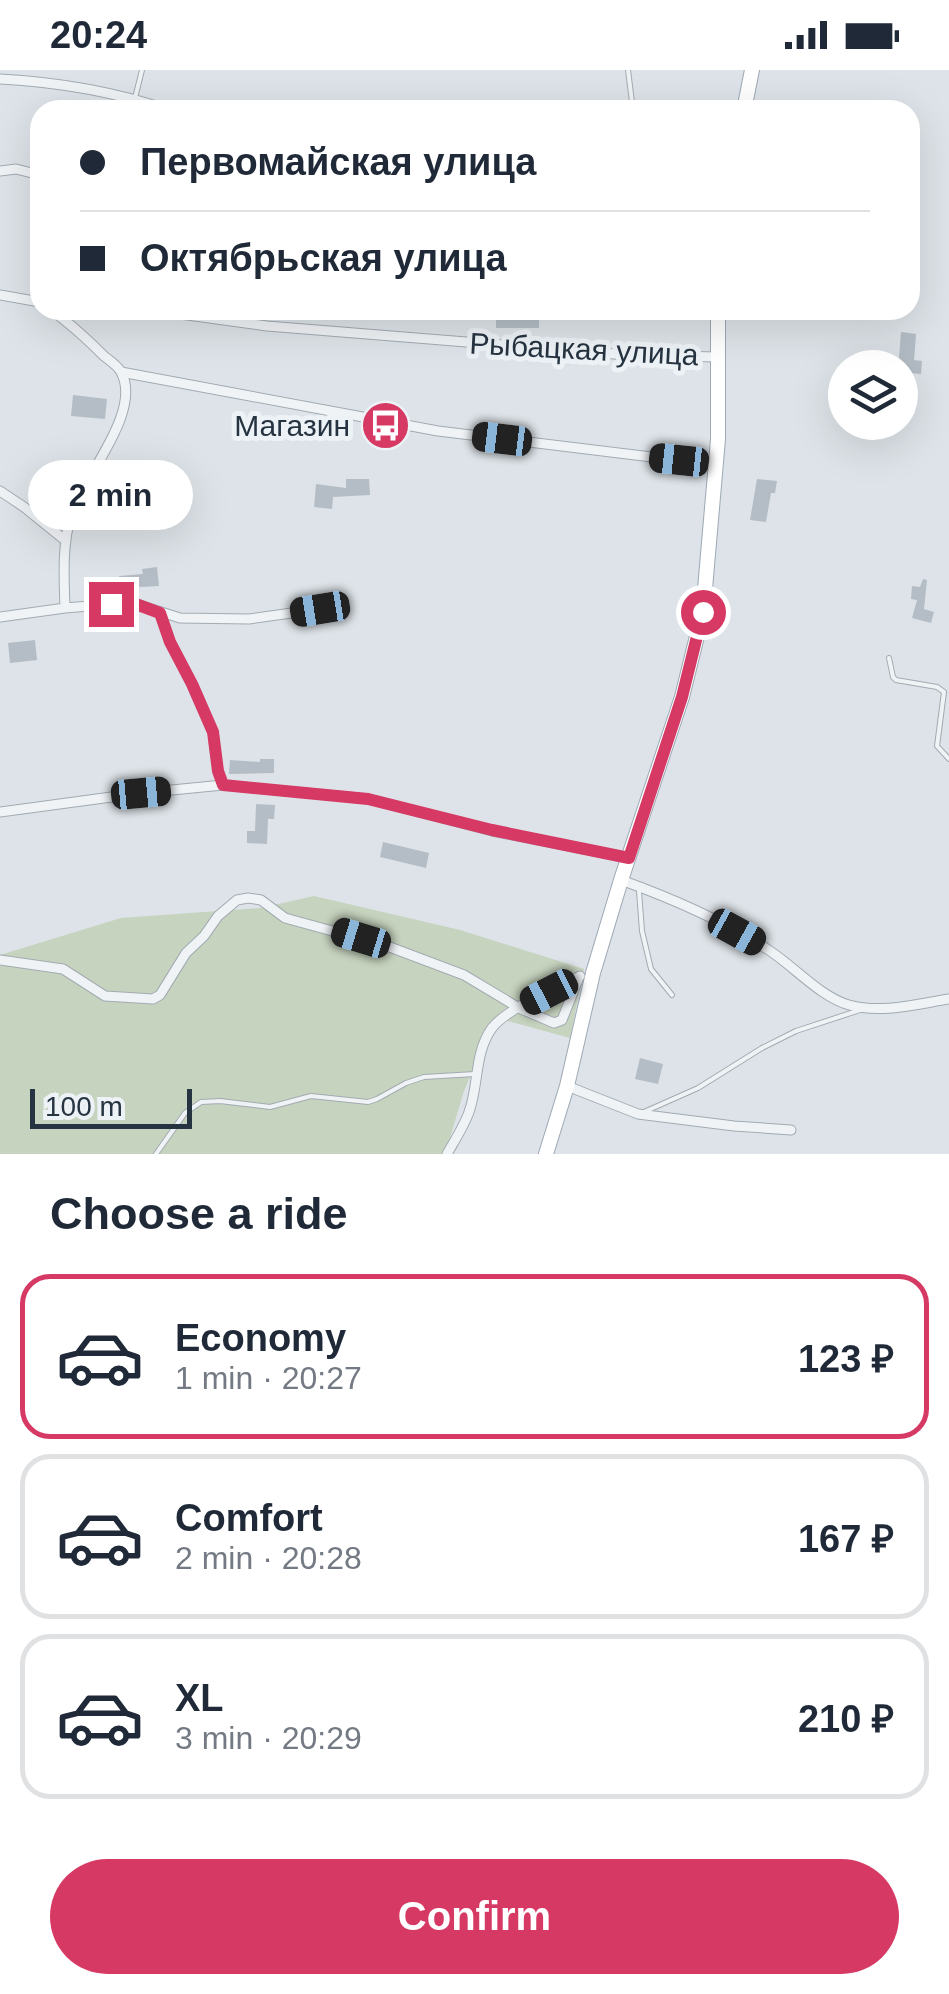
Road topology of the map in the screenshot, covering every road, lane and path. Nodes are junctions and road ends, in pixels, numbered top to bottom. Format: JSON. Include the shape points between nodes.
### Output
{"nodes":[{"id":1,"x":142,"y":70,"type":"edge"},
{"id":2,"x":628,"y":70,"type":"edge"},
{"id":3,"x":752,"y":70,"type":"edge"},
{"id":4,"x":0,"y":79,"type":"edge"},
{"id":5,"x":135,"y":98,"type":"junction"},
{"id":6,"x":141,"y":100,"type":"edge"},
{"id":7,"x":632,"y":100,"type":"edge"},
{"id":8,"x":746,"y":100,"type":"edge"},
{"id":9,"x":0,"y":170,"type":"edge"},
{"id":10,"x":30,"y":173,"type":"edge"},
{"id":11,"x":0,"y":295,"type":"edge"},
{"id":12,"x":30,"y":300,"type":"edge"},
{"id":13,"x":65,"y":320,"type":"edge"},
{"id":14,"x":233,"y":320,"type":"edge"},
{"id":15,"x":718,"y":320,"type":"edge"},
{"id":16,"x":718,"y":357,"type":"junction"},
{"id":17,"x":120,"y":372,"type":"junction"},
{"id":18,"x":717,"y":465,"type":"junction"},
{"id":19,"x":0,"y":491,"type":"edge"},
{"id":20,"x":66,"y":541,"type":"junction"},
{"id":21,"x":66,"y":608,"type":"junction"},
{"id":22,"x":320,"y":609,"type":"dead end"},
{"id":23,"x":160,"y":613,"type":"junction"},
{"id":24,"x":0,"y":616,"type":"edge"},
{"id":25,"x":890,"y":658,"type":"dead end"},
{"id":26,"x":949,"y":759,"type":"edge"},
{"id":27,"x":223,"y":785,"type":"junction"},
{"id":28,"x":0,"y":812,"type":"edge"},
{"id":29,"x":629,"y":858,"type":"junction"},
{"id":30,"x":621,"y":880,"type":"junction"},
{"id":31,"x":638,"y":886,"type":"junction"},
{"id":32,"x":0,"y":960,"type":"edge"},
{"id":33,"x":586,"y":975,"type":"junction"},
{"id":34,"x":672,"y":995,"type":"dead end"},
{"id":35,"x":949,"y":999,"type":"edge"},
{"id":36,"x":519,"y":1008,"type":"junction"},
{"id":37,"x":865,"y":1008,"type":"junction"},
{"id":38,"x":475,"y":1074,"type":"junction"},
{"id":39,"x":566,"y":1086,"type":"junction"},
{"id":40,"x":638,"y":1114,"type":"junction"},
{"id":41,"x":791,"y":1130,"type":"dead end"},
{"id":42,"x":156,"y":1154,"type":"edge"},
{"id":43,"x":448,"y":1154,"type":"edge"},
{"id":44,"x":546,"y":1154,"type":"edge"}],
"edges":[{"from":1,"to":5,"type":"lane"},
{"from":2,"to":7,"type":"lane"},
{"from":3,"to":8,"type":"main road"},
{"from":4,"to":5,"type":"street"},
{"from":5,"to":6,"type":"street"},
{"from":9,"to":10,"type":"street"},
{"from":11,"to":12,"type":"street"},
{"from":13,"to":17,"type":"street"},
{"from":14,"to":16,"type":"street","name":"Рыбацкая улица"},
{"from":15,"to":16,"type":"main road"},
{"from":16,"to":18,"type":"main road"},
{"from":17,"to":18,"type":"street","via":[[438,431]]},
{"from":17,"to":20,"type":"street","via":[[119,425],[81,492]]},
{"from":18,"to":29,"type":"main road","via":[[694,654]]},
{"from":19,"to":20,"type":"street"},
{"from":20,"to":21,"type":"street"},
{"from":21,"to":23,"type":"street","via":[[133,603]]},
{"from":21,"to":24,"type":"street"},
{"from":22,"to":23,"type":"street","via":[[248,619]]},
{"from":23,"to":27,"type":"street","via":[[213,732]]},
{"from":25,"to":26,"type":"lane","via":[[896,680],[944,692],[936,746]]},
{"from":27,"to":28,"type":"street"},
{"from":27,"to":29,"type":"street","via":[[368,799]]},
{"from":29,"to":30,"type":"main road"},
{"from":30,"to":31,"type":"street"},
{"from":30,"to":33,"type":"main road"},
{"from":31,"to":34,"type":"lane","via":[[651,968]]},
{"from":31,"to":37,"type":"street","via":[[767,948],[832,998]]},
{"from":32,"to":36,"type":"street","via":[[63,969],[105,996],[153,999],[218,916],[248,898],[286,918],[464,975]]},
{"from":33,"to":36,"type":"street"},
{"from":33,"to":36,"type":"street","via":[[562,1020],[554,1023]]},
{"from":33,"to":39,"type":"main road"},
{"from":35,"to":37,"type":"street"},
{"from":36,"to":38,"type":"street","via":[[492,1027]]},
{"from":37,"to":40,"type":"lane","via":[[796,1031]]},
{"from":38,"to":42,"type":"lane","via":[[406,1082],[368,1102],[311,1096],[270,1107],[202,1102],[184,1113]]},
{"from":38,"to":43,"type":"street","via":[[470,1110]]},
{"from":39,"to":40,"type":"street"},
{"from":39,"to":44,"type":"main road"},
{"from":40,"to":41,"type":"street"}]}
